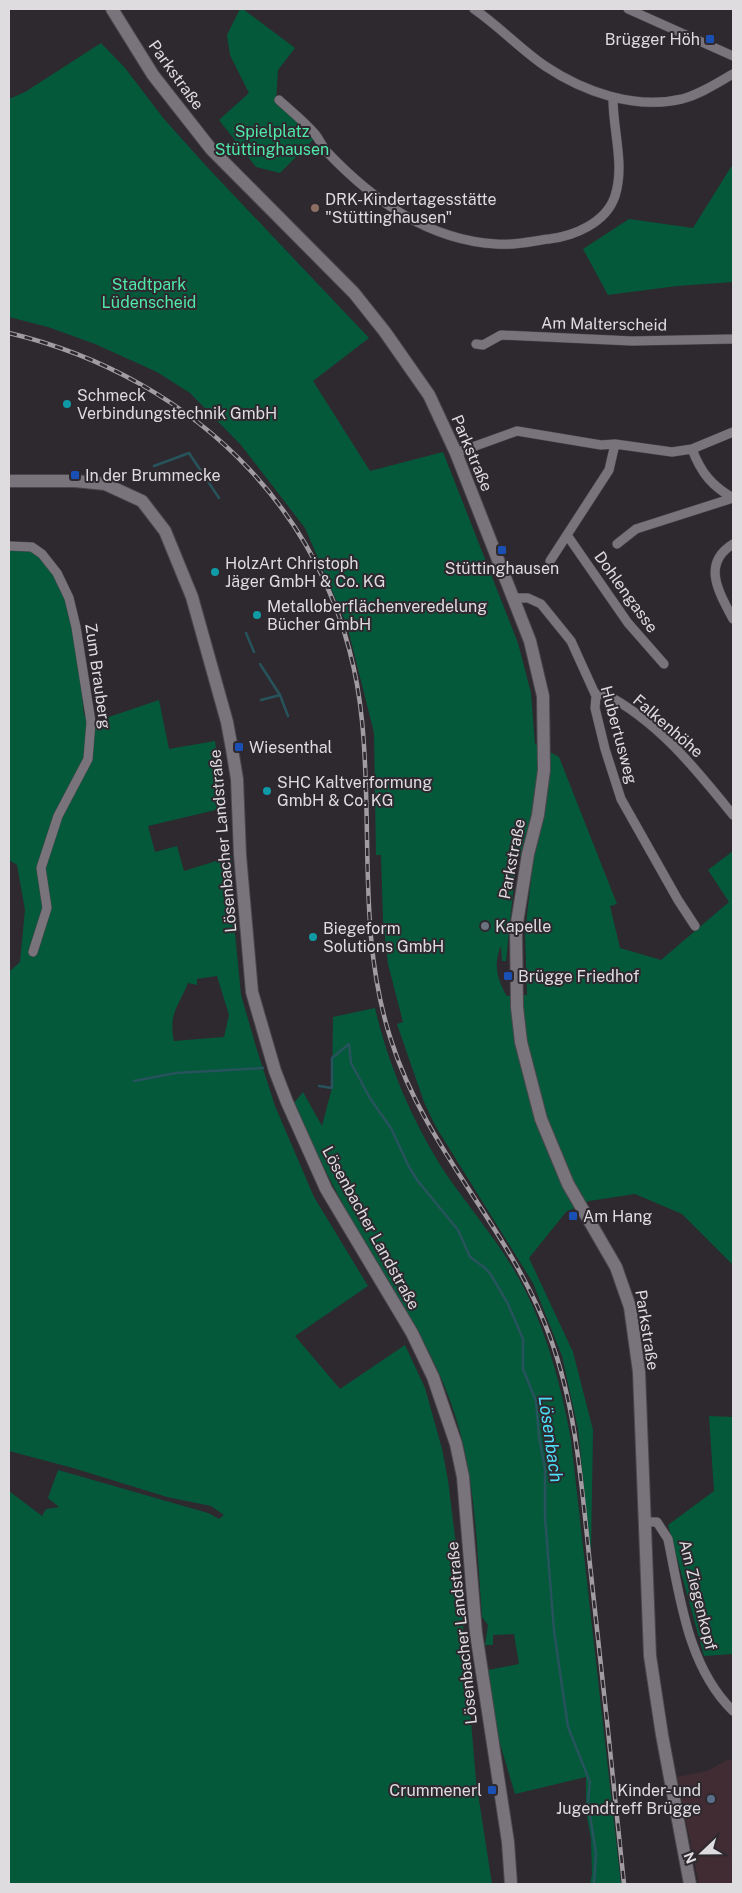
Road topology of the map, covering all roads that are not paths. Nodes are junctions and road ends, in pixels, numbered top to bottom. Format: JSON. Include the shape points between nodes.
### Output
{"nodes":[{"id":1,"x":112,"y":9,"type":"edge"},
{"id":2,"x":474,"y":9,"type":"edge"},
{"id":3,"x":628,"y":9,"type":"edge"},
{"id":4,"x":733,"y":56,"type":"edge"},
{"id":5,"x":733,"y":74,"type":"edge"},
{"id":6,"x":613,"y":99,"type":"junction"},
{"id":7,"x":279,"y":100,"type":"dead end"},
{"id":8,"x":733,"y":339,"type":"edge"},
{"id":9,"x":476,"y":344,"type":"dead end"},
{"id":10,"x":733,"y":432,"type":"edge"},
{"id":11,"x":615,"y":444,"type":"junction"},
{"id":12,"x":692,"y":449,"type":"junction"},
{"id":13,"x":456,"y":453,"type":"junction"},
{"id":14,"x":9,"y":481,"type":"edge"},
{"id":15,"x":733,"y":498,"type":"edge"},
{"id":16,"x":567,"y":535,"type":"junction"},
{"id":17,"x":617,"y":544,"type":"dead end"},
{"id":18,"x":733,"y":544,"type":"edge"},
{"id":19,"x":9,"y":546,"type":"edge"},
{"id":20,"x":550,"y":561,"type":"dead end"},
{"id":21,"x":514,"y":598,"type":"junction"},
{"id":22,"x":733,"y":619,"type":"edge"},
{"id":23,"x":664,"y":664,"type":"dead end"},
{"id":24,"x":596,"y":696,"type":"junction"},
{"id":25,"x":733,"y":815,"type":"edge"},
{"id":26,"x":695,"y":926,"type":"dead end"},
{"id":27,"x":33,"y":952,"type":"dead end"},
{"id":28,"x":644,"y":1522,"type":"junction"},
{"id":29,"x":733,"y":1711,"type":"edge"},
{"id":30,"x":512,"y":1884,"type":"edge"},
{"id":31,"x":690,"y":1884,"type":"edge"}],
"edges":[{"from":1,"to":13,"type":"street","name":"Parkstraße","via":[[153,75],[211,149],[354,293],[385,332],[429,394]]},
{"from":2,"to":6,"type":"street","via":[[544,65],[571,82]]},
{"from":3,"to":4,"type":"street"},
{"from":5,"to":6,"type":"street","via":[[682,99]]},
{"from":6,"to":7,"type":"street","via":[[619,169],[615,198],[603,214],[592,225],[570,235],[498,245],[464,240],[401,215],[326,152],[314,133]]},
{"from":8,"to":9,"type":"street","name":"Am Malterscheid","via":[[632,341],[501,335],[483,345]]},
{"from":10,"to":12,"type":"street"},
{"from":11,"to":12,"type":"street","via":[[672,452]]},
{"from":11,"to":13,"type":"street","via":[[601,445],[517,431]]},
{"from":11,"to":16,"type":"street","via":[[609,470]]},
{"from":12,"to":15,"type":"street","via":[[706,477]]},
{"from":13,"to":21,"type":"street","name":"Parkstraße"},
{"from":14,"to":30,"type":"street","name":"Lösenbacher Landstraße","via":[[106,484],[142,500],[165,531],[192,597],[227,722],[238,779],[240,855],[252,992],[275,1071],[326,1189],[434,1377],[456,1444],[463,1477],[476,1633]]},
{"from":15,"to":17,"type":"street","via":[[636,529]]},
{"from":16,"to":20,"type":"street"},
{"from":16,"to":23,"type":"street","name":"Dohlengasse","via":[[628,623]]},
{"from":18,"to":22,"type":"street","via":[[722,552],[714,565],[715,578]]},
{"from":19,"to":27,"type":"street","name":"Zum Brauberg","via":[[32,548],[42,554],[65,590],[76,627],[91,722],[88,759],[58,816],[41,868],[47,908]]},
{"from":21,"to":24,"type":"street","name":"Hubertusweg","via":[[528,598],[541,604],[571,641]]},
{"from":21,"to":28,"type":"street","name":"Parkstraße","via":[[537,667],[543,696],[544,729],[544,770],[538,815],[516,928],[521,1042],[532,1090],[552,1148],[568,1184],[616,1267],[630,1307],[639,1372]]},
{"from":24,"to":25,"type":"street","name":"Falkenhöhe","via":[[603,693],[613,698],[650,725],[677,749]]},
{"from":24,"to":26,"type":"street","name":"Hubertusweg","via":[[595,708],[604,749],[621,799]]},
{"from":28,"to":29,"type":"street","name":"Am Ziegenkopf","via":[[657,1522],[668,1538],[680,1600],[697,1656],[706,1675]]},
{"from":28,"to":31,"type":"street","name":"Parkstraße","via":[[650,1656]]}]}
